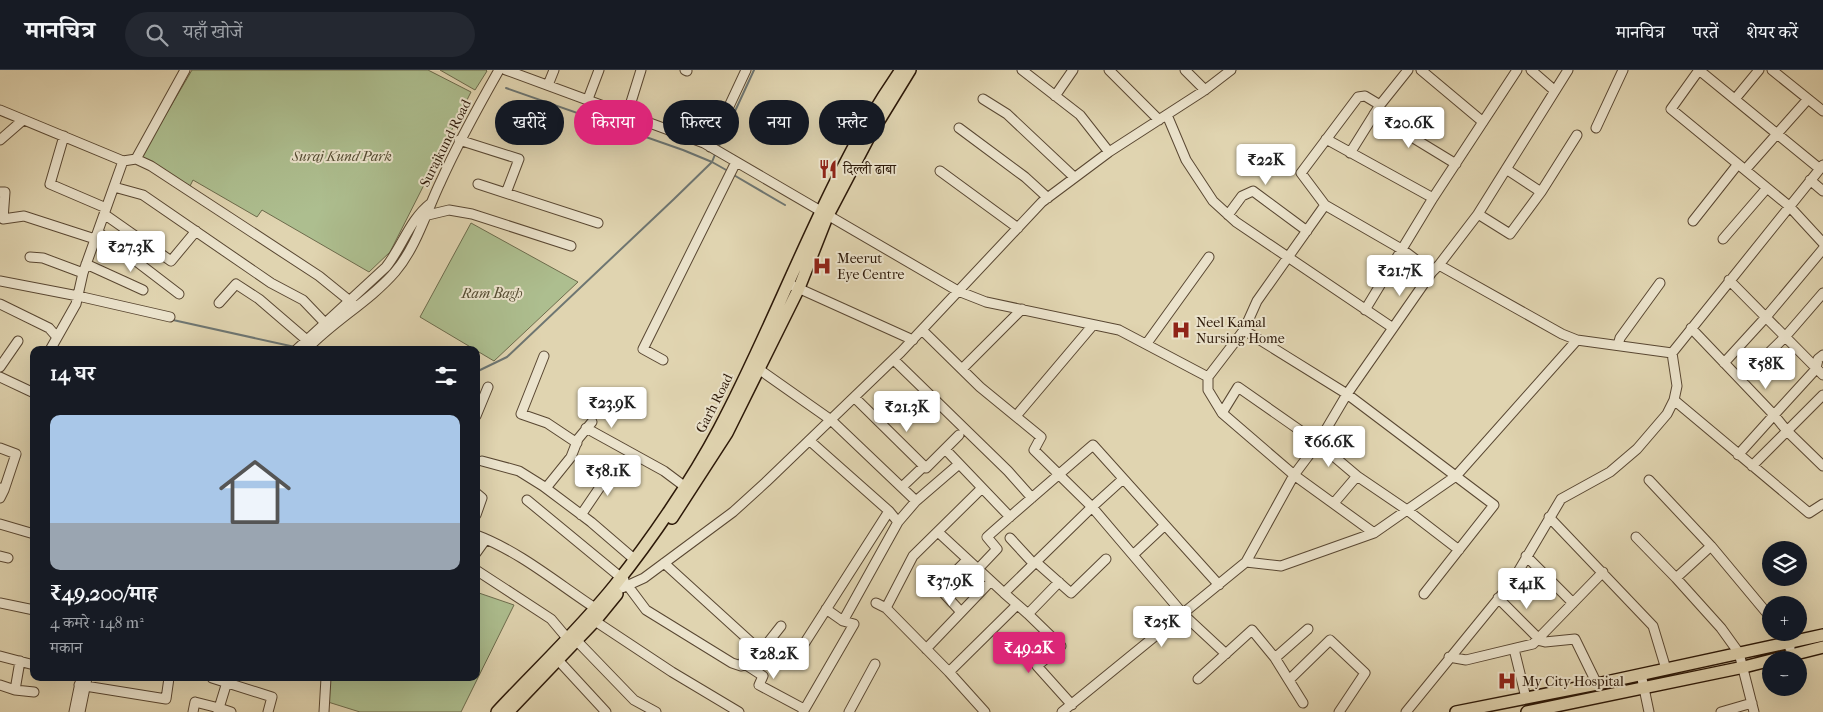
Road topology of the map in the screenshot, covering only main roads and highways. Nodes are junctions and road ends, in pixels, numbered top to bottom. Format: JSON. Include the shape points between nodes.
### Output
{"nodes":[{"id":1,"x":901,"y":70,"type":"edge"},
{"id":2,"x":910,"y":70,"type":"edge"},
{"id":3,"x":891,"y":92,"type":"junction"},
{"id":4,"x":794,"y":286,"type":"junction"},
{"id":5,"x":729,"y":419,"type":"junction"},
{"id":6,"x":712,"y":450,"type":"junction"},
{"id":7,"x":675,"y":507,"type":"junction"},
{"id":8,"x":622,"y":584,"type":"junction"},
{"id":9,"x":1823,"y":635,"type":"edge"},
{"id":10,"x":1807,"y":636,"type":"edge"},
{"id":11,"x":572,"y":639,"type":"junction"},
{"id":12,"x":1773,"y":641,"type":"edge"},
{"id":13,"x":1823,"y":647,"type":"edge"},
{"id":14,"x":530,"y":682,"type":"junction"},
{"id":15,"x":1535,"y":711,"type":"edge"},
{"id":16,"x":497,"y":712,"type":"edge"},
{"id":17,"x":508,"y":712,"type":"edge"},
{"id":18,"x":1456,"y":712,"type":"edge"}],
"edges":[{"from":1,"to":3,"type":"main road","name":"Garh Road"},
{"from":2,"to":3,"type":"main road","name":"Garh Road"},
{"from":3,"to":4,"type":"main road","name":"Garh Road","via":[[833,196]]},
{"from":4,"to":5,"type":"main road","name":"Garh Road"},
{"from":4,"to":5,"type":"main road","name":"Garh Road","via":[[760,370]]},
{"from":5,"to":6,"type":"main road","name":"Garh Road"},
{"from":6,"to":7,"type":"main road","name":"Garh Road"},
{"from":6,"to":7,"type":"main road","name":"Garh Road","via":[[684,486]]},
{"from":7,"to":8,"type":"main road","name":"Garh Road"},
{"from":7,"to":8,"type":"main road","name":"Garh Road","via":[[634,559]]},
{"from":8,"to":11,"type":"main road","name":"Garh Road","via":[[595,608]]},
{"from":8,"to":11,"type":"main road","name":"Garh Road","via":[[594,621]]},
{"from":9,"to":10,"type":"main road"},
{"from":11,"to":14,"type":"main road","name":"Garh Road"},
{"from":11,"to":14,"type":"main road","name":"Garh Road","via":[[558,660]]},
{"from":12,"to":18,"type":"main road","via":[[1739,653]]},
{"from":13,"to":15,"type":"main road"},
{"from":14,"to":16,"type":"main road","name":"Garh Road"},
{"from":14,"to":17,"type":"main road","name":"Garh Road"}]}
